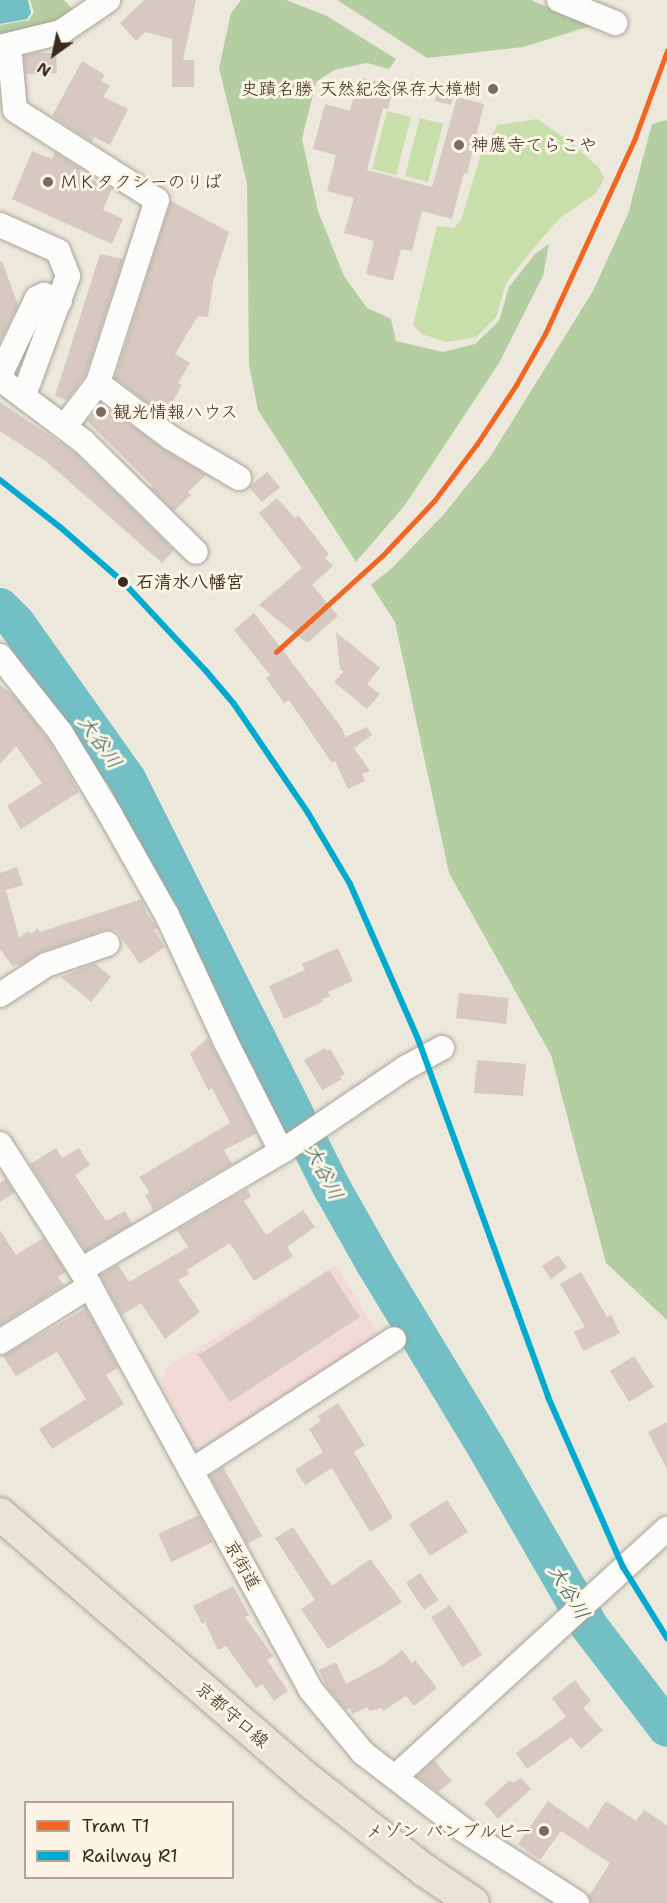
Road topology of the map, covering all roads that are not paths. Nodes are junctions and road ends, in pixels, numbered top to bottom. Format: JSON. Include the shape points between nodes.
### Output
{"nodes":[{"id":1,"x":108,"y":0,"type":"edge"},
{"id":2,"x":559,"y":0,"type":"edge"},
{"id":3,"x":615,"y":23,"type":"dead end"},
{"id":4,"x":5,"y":46,"type":"edge"},
{"id":5,"x":0,"y":225,"type":"edge"},
{"id":6,"x":60,"y":301,"type":"junction"},
{"id":7,"x":0,"y":377,"type":"edge"},
{"id":8,"x":98,"y":383,"type":"junction"},
{"id":9,"x":24,"y":395,"type":"junction"},
{"id":10,"x":65,"y":426,"type":"junction"},
{"id":11,"x":239,"y":478,"type":"dead end"},
{"id":12,"x":196,"y":552,"type":"dead end"},
{"id":13,"x":0,"y":656,"type":"edge"},
{"id":14,"x":107,"y":944,"type":"dead end"},
{"id":15,"x":0,"y":995,"type":"edge"},
{"id":16,"x":442,"y":1048,"type":"dead end"},
{"id":17,"x":0,"y":1144,"type":"edge"},
{"id":18,"x":282,"y":1150,"type":"junction"},
{"id":19,"x":85,"y":1278,"type":"junction"},
{"id":20,"x":394,"y":1339,"type":"dead end"},
{"id":21,"x":0,"y":1341,"type":"edge"},
{"id":22,"x":191,"y":1471,"type":"junction"},
{"id":23,"x":0,"y":1514,"type":"edge"},
{"id":24,"x":667,"y":1529,"type":"edge"},
{"id":25,"x":395,"y":1777,"type":"junction"},
{"id":26,"x":465,"y":1831,"type":"junction"},
{"id":27,"x":473,"y":1903,"type":"edge"},
{"id":28,"x":549,"y":1903,"type":"edge"},
{"id":29,"x":577,"y":1903,"type":"edge"}],
"edges":[{"from":1,"to":4,"type":"street","via":[[61,33]]},
{"from":2,"to":3,"type":"street"},
{"from":4,"to":8,"type":"street","via":[[15,110],[157,200]]},
{"from":5,"to":6,"type":"street","via":[[58,252],[68,276]]},
{"from":6,"to":7,"type":"street","via":[[44,295],[37,298]]},
{"from":6,"to":9,"type":"street"},
{"from":7,"to":9,"type":"street"},
{"from":8,"to":10,"type":"street"},
{"from":8,"to":11,"type":"street","via":[[171,438]]},
{"from":9,"to":10,"type":"street"},
{"from":10,"to":12,"type":"street"},
{"from":13,"to":18,"type":"street","via":[[61,733],[110,814],[167,915]]},
{"from":14,"to":15,"type":"street","via":[[46,965]]},
{"from":16,"to":18,"type":"street","via":[[405,1068]]},
{"from":17,"to":19,"type":"street","name":"京街道"},
{"from":18,"to":19,"type":"street"},
{"from":19,"to":21,"type":"street"},
{"from":19,"to":22,"type":"street","name":"京街道"},
{"from":20,"to":22,"type":"street"},
{"from":22,"to":25,"type":"street","name":"京街道","via":[[310,1689],[363,1753]]},
{"from":23,"to":27,"type":"main road","name":"京都守口線","via":[[312,1784]]},
{"from":24,"to":25,"type":"street"},
{"from":25,"to":26,"type":"street","name":"京街道"},
{"from":26,"to":28,"type":"street"},
{"from":26,"to":29,"type":"street","name":"京街道"}]}
